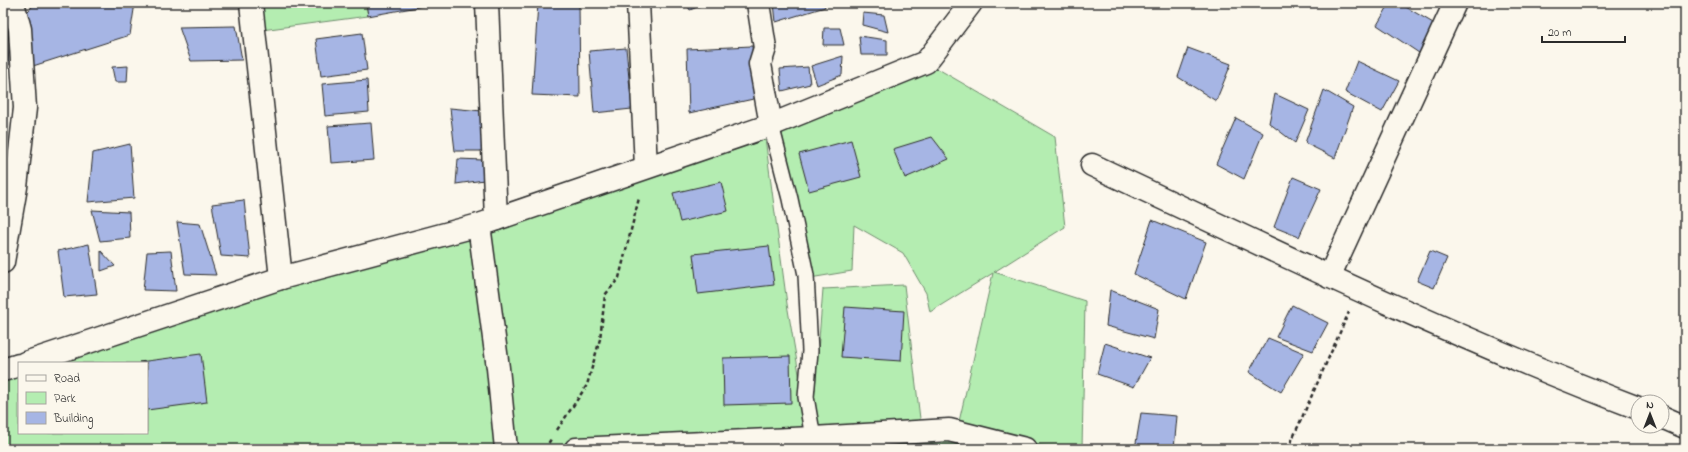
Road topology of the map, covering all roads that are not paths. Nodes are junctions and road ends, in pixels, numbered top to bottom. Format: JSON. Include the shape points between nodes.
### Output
{"nodes":[{"id":1,"x":13,"y":3,"type":"edge"},
{"id":2,"x":250,"y":3,"type":"edge"},
{"id":3,"x":487,"y":3,"type":"edge"},
{"id":4,"x":638,"y":3,"type":"edge"},
{"id":5,"x":758,"y":3,"type":"edge"},
{"id":6,"x":970,"y":3,"type":"edge"},
{"id":7,"x":1455,"y":3,"type":"edge"},
{"id":8,"x":771,"y":125,"type":"junction"},
{"id":9,"x":1092,"y":165,"type":"dead end"},
{"id":10,"x":646,"y":167,"type":"junction"},
{"id":11,"x":9,"y":187,"type":"edge"},
{"id":12,"x":487,"y":222,"type":"junction"},
{"id":13,"x":3,"y":262,"type":"edge"},
{"id":14,"x":1329,"y":277,"type":"junction"},
{"id":15,"x":281,"y":278,"type":"junction"},
{"id":16,"x":28,"y":362,"type":"edge"},
{"id":17,"x":18,"y":365,"type":"edge"},
{"id":18,"x":3,"y":370,"type":"edge"},
{"id":19,"x":1630,"y":405,"type":"edge"},
{"id":20,"x":1670,"y":420,"type":"edge"},
{"id":21,"x":1685,"y":426,"type":"edge"},
{"id":22,"x":813,"y":438,"type":"junction"},
{"id":23,"x":1016,"y":448,"type":"edge"},
{"id":24,"x":506,"y":449,"type":"edge"},
{"id":25,"x":576,"y":449,"type":"edge"}],
"edges":[{"from":1,"to":11,"type":"street","via":[[20,29],[25,108]]},
{"from":2,"to":15,"type":"street"},
{"from":3,"to":12,"type":"street"},
{"from":4,"to":10,"type":"street"},
{"from":5,"to":8,"type":"street","via":[[765,48],[760,64]]},
{"from":6,"to":8,"type":"street","via":[[926,62]]},
{"from":7,"to":14,"type":"street"},
{"from":8,"to":10,"type":"street"},
{"from":8,"to":22,"type":"lane","via":[[806,276],[810,350],[806,398]]},
{"from":9,"to":14,"type":"street"},
{"from":10,"to":12,"type":"street"},
{"from":11,"to":13,"type":"street"},
{"from":12,"to":15,"type":"street"},
{"from":12,"to":24,"type":"street"},
{"from":14,"to":19,"type":"street"},
{"from":15,"to":16,"type":"street"},
{"from":17,"to":18,"type":"street"},
{"from":20,"to":21,"type":"street"},
{"from":22,"to":23,"type":"street","via":[[949,430]]},
{"from":22,"to":25,"type":"street"}]}
